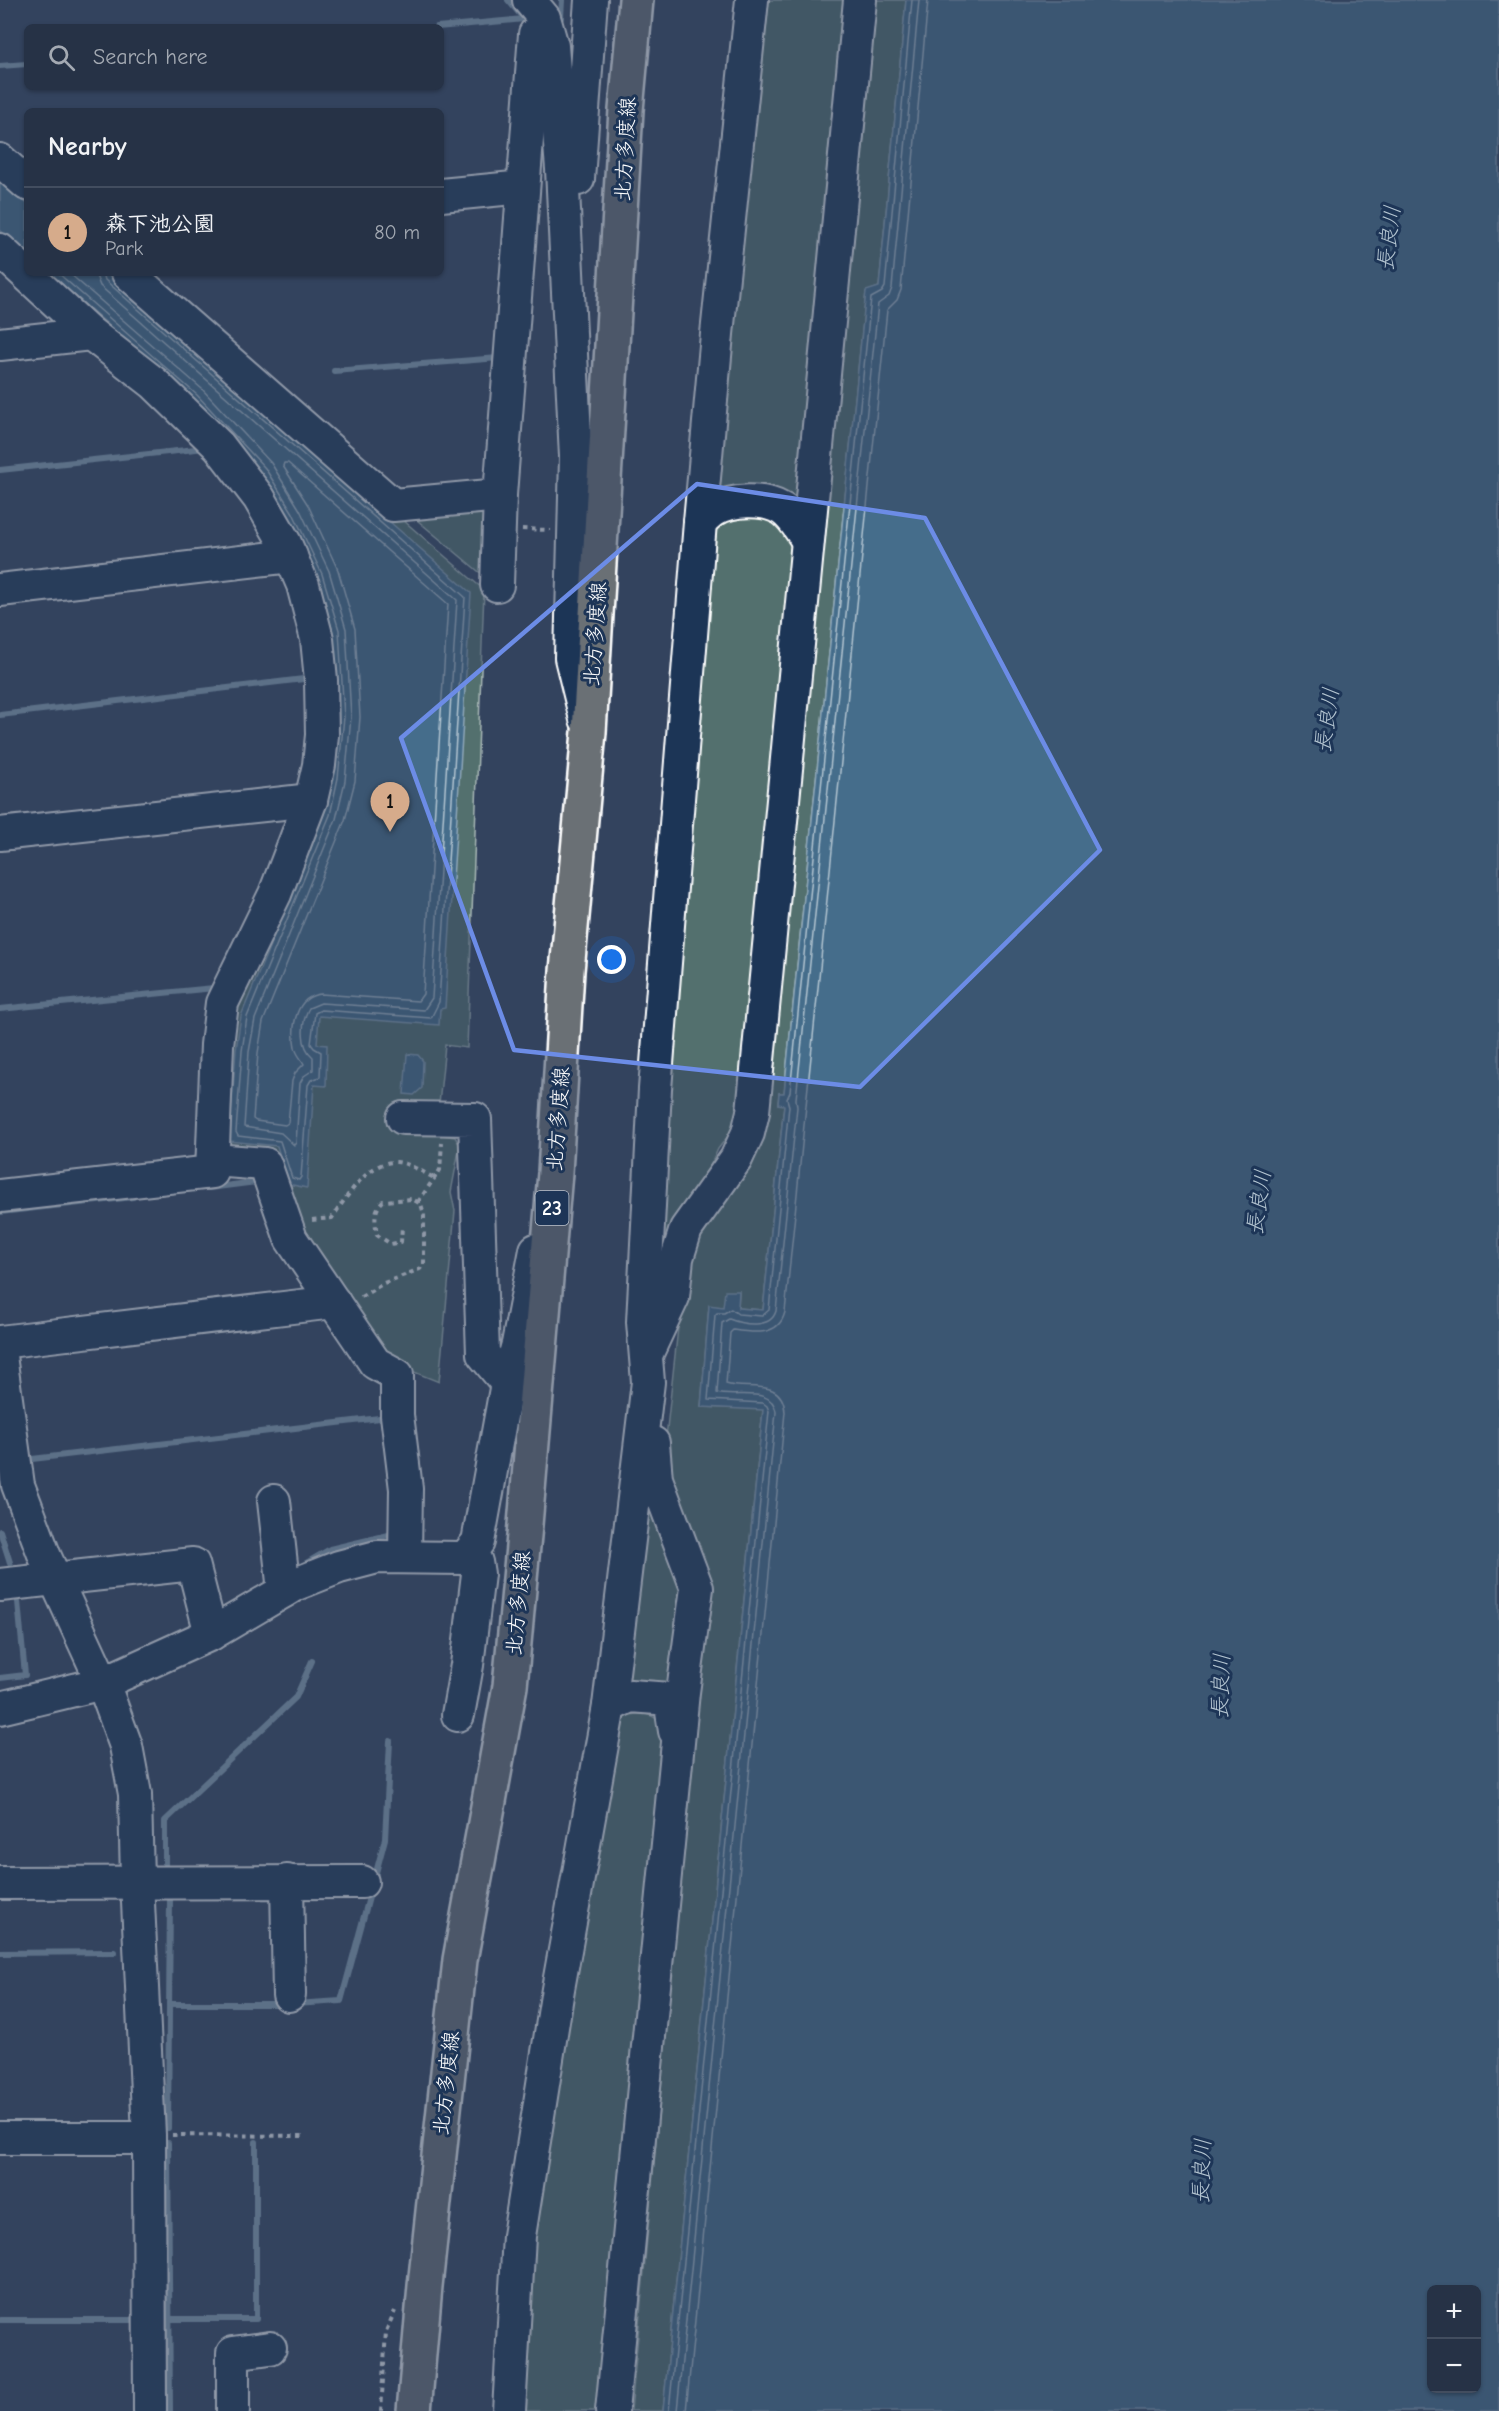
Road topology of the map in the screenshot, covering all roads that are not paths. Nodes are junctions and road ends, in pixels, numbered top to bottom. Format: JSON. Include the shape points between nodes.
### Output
{"nodes":[{"id":1,"x":591,"y":0,"type":"edge"},
{"id":2,"x":636,"y":0,"type":"edge"},
{"id":3,"x":752,"y":0,"type":"edge"},
{"id":4,"x":860,"y":0,"type":"edge"},
{"id":5,"x":533,"y":5,"type":"edge"},
{"id":6,"x":0,"y":160,"type":"edge"},
{"id":7,"x":24,"y":181,"type":"edge"},
{"id":8,"x":523,"y":187,"type":"junction"},
{"id":9,"x":444,"y":195,"type":"edge"},
{"id":10,"x":0,"y":250,"type":"edge"},
{"id":11,"x":24,"y":272,"type":"edge"},
{"id":12,"x":568,"y":275,"type":"junction"},
{"id":13,"x":28,"y":276,"type":"edge"},
{"id":14,"x":131,"y":276,"type":"edge"},
{"id":15,"x":91,"y":334,"type":"junction"},
{"id":16,"x":0,"y":344,"type":"edge"},
{"id":17,"x":500,"y":495,"type":"junction"},
{"id":18,"x":700,"y":522,"type":"junction"},
{"id":19,"x":806,"y":538,"type":"junction"},
{"id":20,"x":291,"y":556,"type":"junction"},
{"id":21,"x":497,"y":585,"type":"dead end"},
{"id":22,"x":0,"y":590,"type":"edge"},
{"id":23,"x":589,"y":732,"type":"junction"},
{"id":24,"x":311,"y":800,"type":"junction"},
{"id":25,"x":0,"y":834,"type":"edge"},
{"id":26,"x":403,"y":1118,"type":"dead end"},
{"id":27,"x":214,"y":1160,"type":"junction"},
{"id":28,"x":555,"y":1173,"type":"junction"},
{"id":29,"x":0,"y":1196,"type":"edge"},
{"id":30,"x":337,"y":1305,"type":"junction"},
{"id":31,"x":0,"y":1342,"type":"edge"},
{"id":32,"x":0,"y":1356,"type":"edge"},
{"id":33,"x":647,"y":1369,"type":"junction"},
{"id":34,"x":507,"y":1383,"type":"junction"},
{"id":35,"x":274,"y":1501,"type":"dead end"},
{"id":36,"x":405,"y":1556,"type":"junction"},
{"id":37,"x":465,"y":1558,"type":"junction"},
{"id":38,"x":56,"y":1578,"type":"junction"},
{"id":39,"x":0,"y":1585,"type":"edge"},
{"id":40,"x":284,"y":1592,"type":"junction"},
{"id":41,"x":211,"y":1634,"type":"junction"},
{"id":42,"x":104,"y":1683,"type":"junction"},
{"id":43,"x":609,"y":1706,"type":"junction"},
{"id":44,"x":0,"y":1708,"type":"edge"},
{"id":45,"x":458,"y":1715,"type":"dead end"},
{"id":46,"x":678,"y":1750,"type":"junction"},
{"id":47,"x":136,"y":1881,"type":"junction"},
{"id":48,"x":287,"y":1881,"type":"junction"},
{"id":49,"x":362,"y":1881,"type":"dead end"},
{"id":50,"x":0,"y":1883,"type":"edge"},
{"id":51,"x":289,"y":1995,"type":"dead end"},
{"id":52,"x":149,"y":2136,"type":"junction"},
{"id":53,"x":0,"y":2138,"type":"edge"},
{"id":54,"x":424,"y":2286,"type":"junction"},
{"id":55,"x":270,"y":2348,"type":"dead end"},
{"id":56,"x":150,"y":2411,"type":"edge"},
{"id":57,"x":233,"y":2411,"type":"edge"},
{"id":58,"x":399,"y":2411,"type":"edge"},
{"id":59,"x":414,"y":2411,"type":"edge"},
{"id":60,"x":509,"y":2411,"type":"edge"},
{"id":61,"x":612,"y":2411,"type":"edge"}],
"edges":[{"from":1,"to":12,"type":"street"},
{"from":2,"to":23,"type":"main road","name":"北方多度線","number":"23"},
{"from":3,"to":18,"type":"street"},
{"from":4,"to":19,"type":"street"},
{"from":5,"to":8,"type":"street"},
{"from":5,"to":12,"type":"street","via":[[544,18],[552,46]]},
{"from":6,"to":7,"type":"street"},
{"from":8,"to":9,"type":"street"},
{"from":8,"to":17,"type":"street"},
{"from":10,"to":11,"type":"street"},
{"from":12,"to":23,"type":"street","via":[[576,494],[571,658]]},
{"from":13,"to":15,"type":"street"},
{"from":14,"to":17,"type":"street","via":[[393,505]]},
{"from":15,"to":16,"type":"street"},
{"from":15,"to":20,"type":"street","via":[[154,383],[219,446],[259,498]]},
{"from":17,"to":21,"type":"street"},
{"from":18,"to":19,"type":"street","via":[[715,509],[756,501],[781,508]]},
{"from":18,"to":33,"type":"street","via":[[655,1089],[643,1322]]},
{"from":19,"to":33,"type":"street","via":[[753,1112],[736,1160],[686,1229],[677,1258],[673,1297]]},
{"from":20,"to":22,"type":"street"},
{"from":20,"to":24,"type":"street","via":[[317,639],[321,680],[322,735]]},
{"from":23,"to":28,"type":"main road","name":"北方多度線","number":"23","via":[[567,971]]},
{"from":24,"to":25,"type":"street"},
{"from":24,"to":27,"type":"street","via":[[275,894],[222,1003]]},
{"from":26,"to":34,"type":"street","via":[[475,1119],[483,1354]]},
{"from":27,"to":29,"type":"street","via":[[212,1172]]},
{"from":27,"to":30,"type":"street","via":[[265,1164],[291,1239]]},
{"from":28,"to":34,"type":"street"},
{"from":28,"to":54,"type":"main road","name":"北方多度線","number":"23","via":[[510,1686],[460,1960]]},
{"from":30,"to":31,"type":"street"},
{"from":30,"to":36,"type":"street","via":[[375,1363],[396,1375],[406,1490]]},
{"from":32,"to":38,"type":"street","via":[[18,1485]]},
{"from":33,"to":43,"type":"street"},
{"from":33,"to":46,"type":"street","via":[[656,1479],[697,1588]]},
{"from":34,"to":37,"type":"street","via":[[478,1542]]},
{"from":35,"to":40,"type":"street"},
{"from":36,"to":37,"type":"street"},
{"from":36,"to":40,"type":"street","via":[[377,1557],[339,1567]]},
{"from":37,"to":45,"type":"street","via":[[476,1562],[478,1574]]},
{"from":38,"to":39,"type":"street"},
{"from":38,"to":41,"type":"street","via":[[193,1564]]},
{"from":38,"to":42,"type":"street"},
{"from":40,"to":41,"type":"street"},
{"from":41,"to":42,"type":"street"},
{"from":42,"to":44,"type":"street"},
{"from":42,"to":47,"type":"street","via":[[126,1746],[135,1794]]},
{"from":43,"to":46,"type":"street","via":[[630,1696],[670,1699]]},
{"from":43,"to":60,"type":"street","via":[[519,2236]]},
{"from":46,"to":61,"type":"street"},
{"from":47,"to":48,"type":"street"},
{"from":47,"to":50,"type":"street"},
{"from":47,"to":52,"type":"street"},
{"from":48,"to":49,"type":"street"},
{"from":48,"to":51,"type":"street"},
{"from":52,"to":53,"type":"street"},
{"from":52,"to":56,"type":"street"},
{"from":54,"to":58,"type":"main road"},
{"from":54,"to":59,"type":"main road","name":"北方多度線","number":"23"},
{"from":55,"to":57,"type":"street","via":[[233,2353]]}]}
